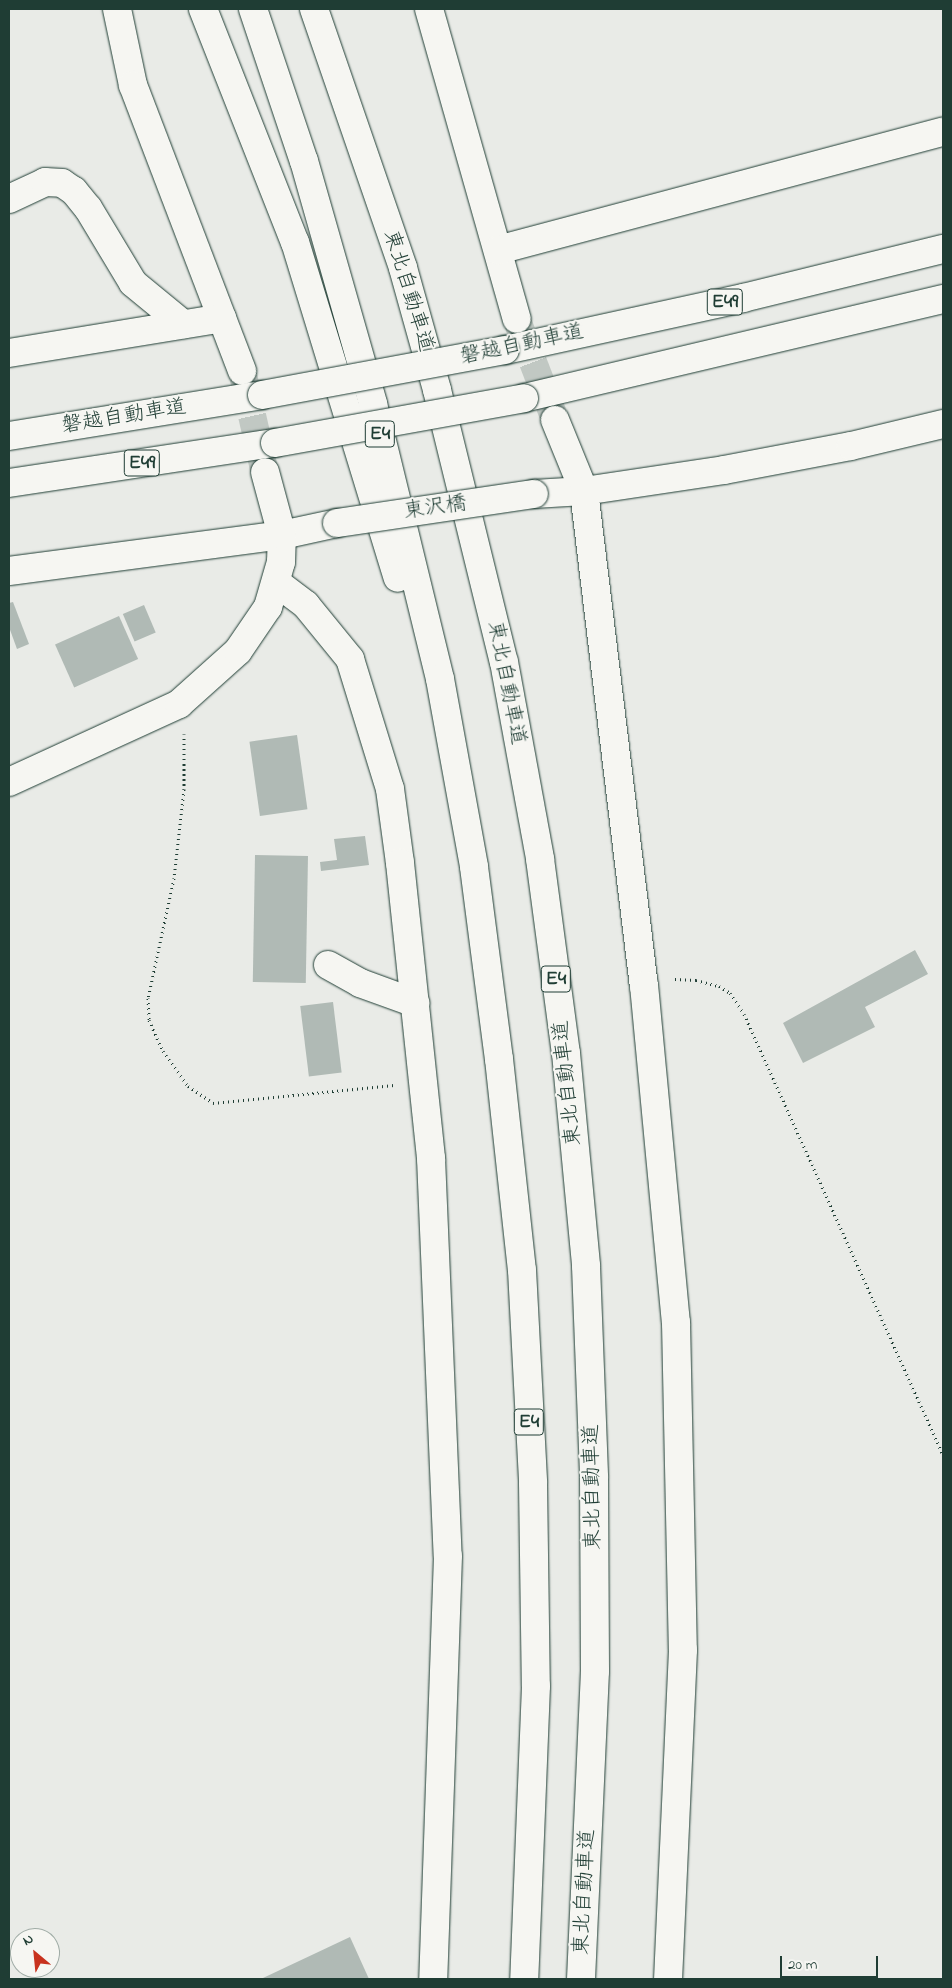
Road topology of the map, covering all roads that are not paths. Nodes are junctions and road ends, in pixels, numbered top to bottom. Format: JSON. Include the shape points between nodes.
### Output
{"nodes":[{"id":1,"x":117,"y":9,"type":"edge"},
{"id":2,"x":203,"y":9,"type":"edge"},
{"id":3,"x":252,"y":9,"type":"edge"},
{"id":4,"x":314,"y":9,"type":"edge"},
{"id":5,"x":429,"y":9,"type":"edge"},
{"id":6,"x":943,"y":132,"type":"edge"},
{"id":7,"x":9,"y":199,"type":"edge"},
{"id":8,"x":943,"y":249,"type":"edge"},
{"id":9,"x":498,"y":250,"type":"junction"},
{"id":10,"x":943,"y":299,"type":"edge"},
{"id":11,"x":222,"y":318,"type":"junction"},
{"id":12,"x":517,"y":320,"type":"tunnel mouth"},
{"id":13,"x":183,"y":324,"type":"junction"},
{"id":14,"x":9,"y":353,"type":"edge"},
{"id":15,"x":242,"y":371,"type":"tunnel mouth"},
{"id":16,"x":555,"y":420,"type":"tunnel mouth"},
{"id":17,"x":943,"y":424,"type":"edge"},
{"id":18,"x":9,"y":436,"type":"edge"},
{"id":19,"x":264,"y":472,"type":"tunnel mouth"},
{"id":20,"x":9,"y":483,"type":"edge"},
{"id":21,"x":584,"y":491,"type":"junction"},
{"id":22,"x":282,"y":535,"type":"junction"},
{"id":23,"x":9,"y":571,"type":"edge"},
{"id":24,"x":277,"y":583,"type":"junction"},
{"id":25,"x":9,"y":782,"type":"edge"},
{"id":26,"x":474,"y":867,"type":"junction"},
{"id":27,"x":328,"y":965,"type":"dead end"},
{"id":28,"x":415,"y":1003,"type":"junction"},
{"id":29,"x":433,"y":1979,"type":"edge"},
{"id":30,"x":524,"y":1979,"type":"edge"},
{"id":31,"x":581,"y":1979,"type":"edge"},
{"id":32,"x":668,"y":1979,"type":"edge"}],
"edges":[{"from":1,"to":11,"type":"main road","via":[[133,85]]},
{"from":2,"to":26,"type":"main road","via":[[273,182],[333,360],[413,628]]},
{"from":3,"to":26,"type":"main road","number":"E4","via":[[307,170],[375,413],[440,679]]},
{"from":4,"to":31,"type":"main road","name":"東北自動車道","number":"E4","via":[[403,268],[504,662],[541,869],[566,1053],[587,1286],[594,1478],[595,1671]]},
{"from":5,"to":9,"type":"main road"},
{"from":6,"to":9,"type":"main road"},
{"from":7,"to":13,"type":"main road","via":[[45,182],[62,183],[74,191],[88,208],[133,283]]},
{"from":8,"to":18,"type":"main road","name":"磐越自動車道","number":"E49","bridge":true,"via":[[743,298],[505,350],[262,395]]},
{"from":9,"to":12,"type":"main road"},
{"from":10,"to":20,"type":"main road","number":"E49","bridge":true,"via":[[524,398],[275,442]]},
{"from":11,"to":13,"type":"main road"},
{"from":11,"to":15,"type":"main road"},
{"from":13,"to":14,"type":"main road"},
{"from":16,"to":21,"type":"main road"},
{"from":17,"to":21,"type":"main road","name":"東沢橋","via":[[812,454]]},
{"from":19,"to":22,"type":"main road"},
{"from":21,"to":22,"type":"main road","name":"東沢橋","bridge":true,"via":[[534,494],[337,523]]},
{"from":21,"to":32,"type":"main road","via":[[644,985],[677,1342],[684,1650]]},
{"from":22,"to":23,"type":"main road","name":"東沢橋"},
{"from":22,"to":24,"type":"main road"},
{"from":24,"to":25,"type":"main road","via":[[268,606],[238,651],[184,698]]},
{"from":24,"to":28,"type":"main road","via":[[312,611],[350,659],[370,717],[390,789]]},
{"from":26,"to":30,"type":"main road","number":"E4","via":[[522,1270],[533,1483],[536,1686]]},
{"from":27,"to":28,"type":"main road","via":[[360,983]]},
{"from":28,"to":29,"type":"main road","via":[[431,1158],[448,1556]]}]}
